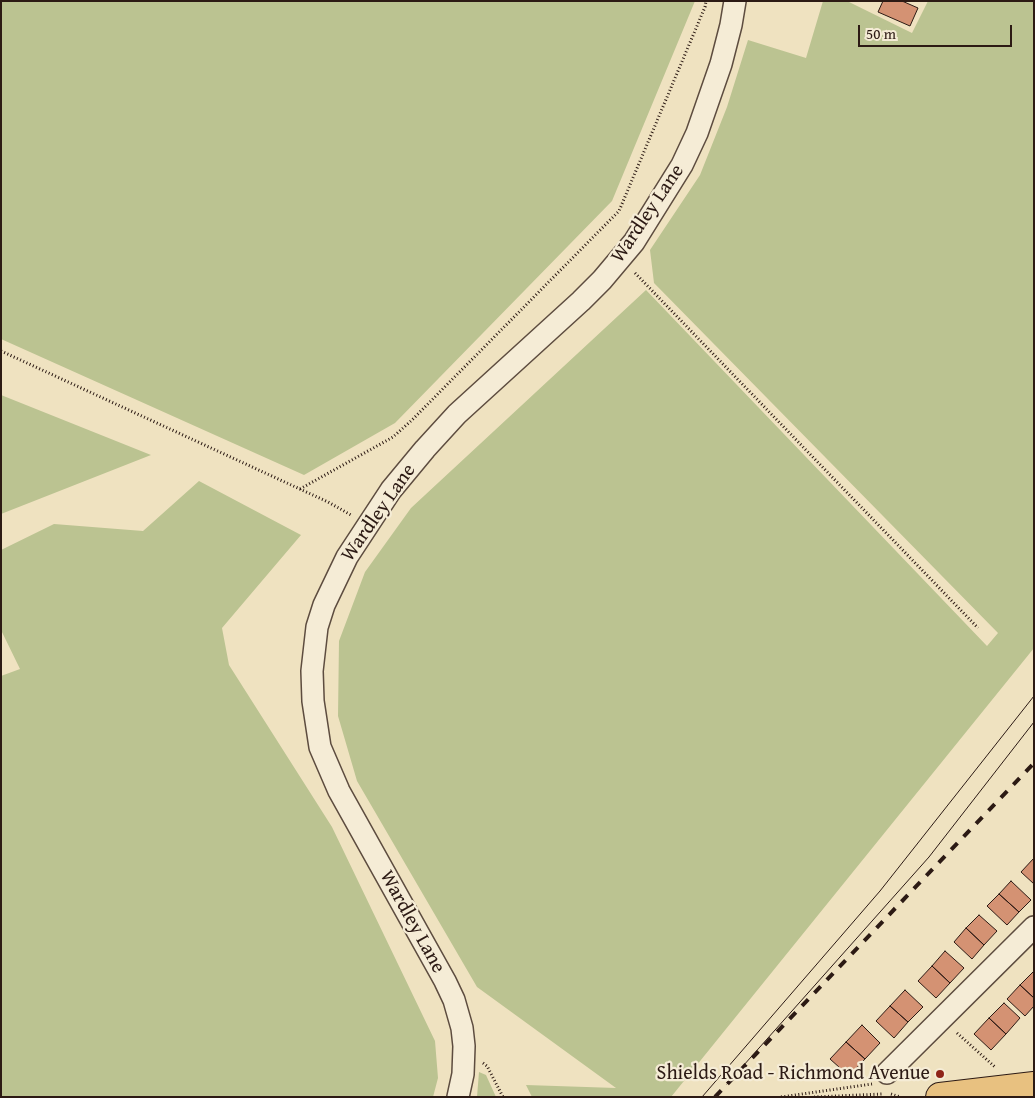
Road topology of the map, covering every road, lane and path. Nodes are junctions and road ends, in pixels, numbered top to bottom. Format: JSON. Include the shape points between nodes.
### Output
{"nodes":[{"id":1,"x":706,"y":1,"type":"edge"},
{"id":2,"x":735,"y":1,"type":"edge"},
{"id":3,"x":621,"y":258,"type":"junction"},
{"id":4,"x":1,"y":351,"type":"edge"},
{"id":5,"x":300,"y":490,"type":"junction"},
{"id":6,"x":368,"y":524,"type":"junction"},
{"id":7,"x":978,"y":628,"type":"dead end"},
{"id":8,"x":1034,"y":927,"type":"edge"},
{"id":9,"x":942,"y":1019,"type":"junction"},
{"id":10,"x":887,"y":1073,"type":"joint"},
{"id":11,"x":1026,"y":1091,"type":"edge"},
{"id":12,"x":975,"y":1095,"type":"edge"},
{"id":13,"x":458,"y":1097,"type":"edge"},
{"id":14,"x":781,"y":1097,"type":"edge"},
{"id":15,"x":814,"y":1097,"type":"edge"},
{"id":16,"x":900,"y":1097,"type":"edge"},
{"id":17,"x":940,"y":1097,"type":"edge"}],
"edges":[{"from":1,"to":5,"type":"path","via":[[619,211],[393,437]]},
{"from":2,"to":3,"type":"street","name":"Wardley Lane","via":[[721,64],[697,133],[664,195]]},
{"from":3,"to":6,"type":"street","name":"Wardley Lane","via":[[581,301],[457,414],[391,490]]},
{"from":3,"to":7,"type":"path"},
{"from":4,"to":5,"type":"path"},
{"from":5,"to":6,"type":"path"},
{"from":6,"to":13,"type":"street","name":"Wardley Lane","via":[[334,582],[317,627],[312,671],[315,723],[320,747],[339,792],[454,1000],[464,1046]]},
{"from":8,"to":9,"type":"street"},
{"from":9,"to":10,"type":"street"},
{"from":9,"to":11,"type":"path","via":[[996,1069],[1011,1072]]},
{"from":10,"to":14,"type":"path","via":[[876,1084]]},
{"from":11,"to":12,"type":"main road"},
{"from":12,"to":17,"type":"main road"},
{"from":15,"to":16,"type":"path","via":[[891,1094]]}]}
